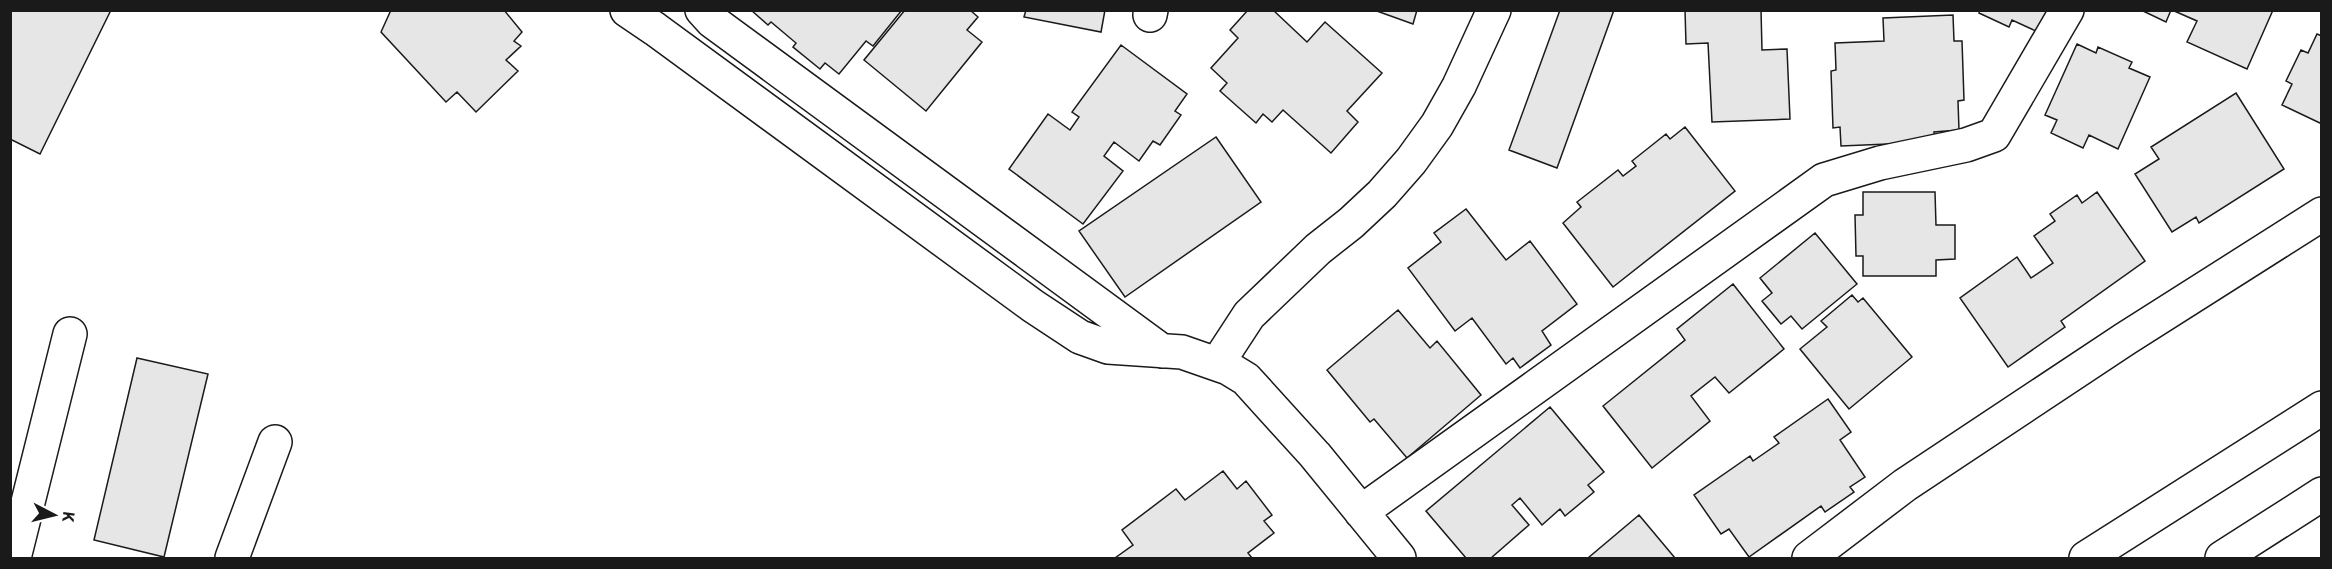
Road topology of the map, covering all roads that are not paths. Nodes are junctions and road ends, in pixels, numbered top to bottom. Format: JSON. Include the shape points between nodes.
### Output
{"nodes":[{"id":1,"x":627,"y":10,"type":"edge"},
{"id":2,"x":702,"y":10,"type":"edge"},
{"id":3,"x":1494,"y":10,"type":"edge"},
{"id":4,"x":2067,"y":10,"type":"edge"},
{"id":5,"x":2322,"y":214,"type":"edge"},
{"id":6,"x":70,"y":333,"type":"dead end"},
{"id":7,"x":1162,"y":351,"type":"junction"},
{"id":8,"x":1216,"y":364,"type":"junction"},
{"id":9,"x":2322,"y":408,"type":"edge"},
{"id":10,"x":275,"y":442,"type":"dead end"},
{"id":11,"x":2322,"y":494,"type":"edge"},
{"id":12,"x":1361,"y":512,"type":"junction"},
{"id":13,"x":14,"y":558,"type":"edge"},
{"id":14,"x":232,"y":558,"type":"edge"},
{"id":15,"x":1399,"y":558,"type":"edge"},
{"id":16,"x":1809,"y":558,"type":"edge"},
{"id":17,"x":2086,"y":558,"type":"edge"},
{"id":18,"x":2222,"y":558,"type":"edge"}],
"edges":[{"from":1,"to":7,"type":"street","via":[[1080,337],[1108,346]]},
{"from":2,"to":7,"type":"street"},
{"from":3,"to":8,"type":"street","via":[[1459,86],[1411,161],[1382,194],[1249,315]]},
{"from":4,"to":12,"type":"street","via":[[1994,135],[1824,180]]},
{"from":5,"to":16,"type":"street","via":[[1905,485]]},
{"from":6,"to":13,"type":"street"},
{"from":7,"to":8,"type":"street","via":[[1182,352]]},
{"from":8,"to":12,"type":"street","via":[[1246,379]]},
{"from":9,"to":17,"type":"street"},
{"from":10,"to":14,"type":"street"},
{"from":11,"to":18,"type":"street"},
{"from":12,"to":15,"type":"street"}]}
